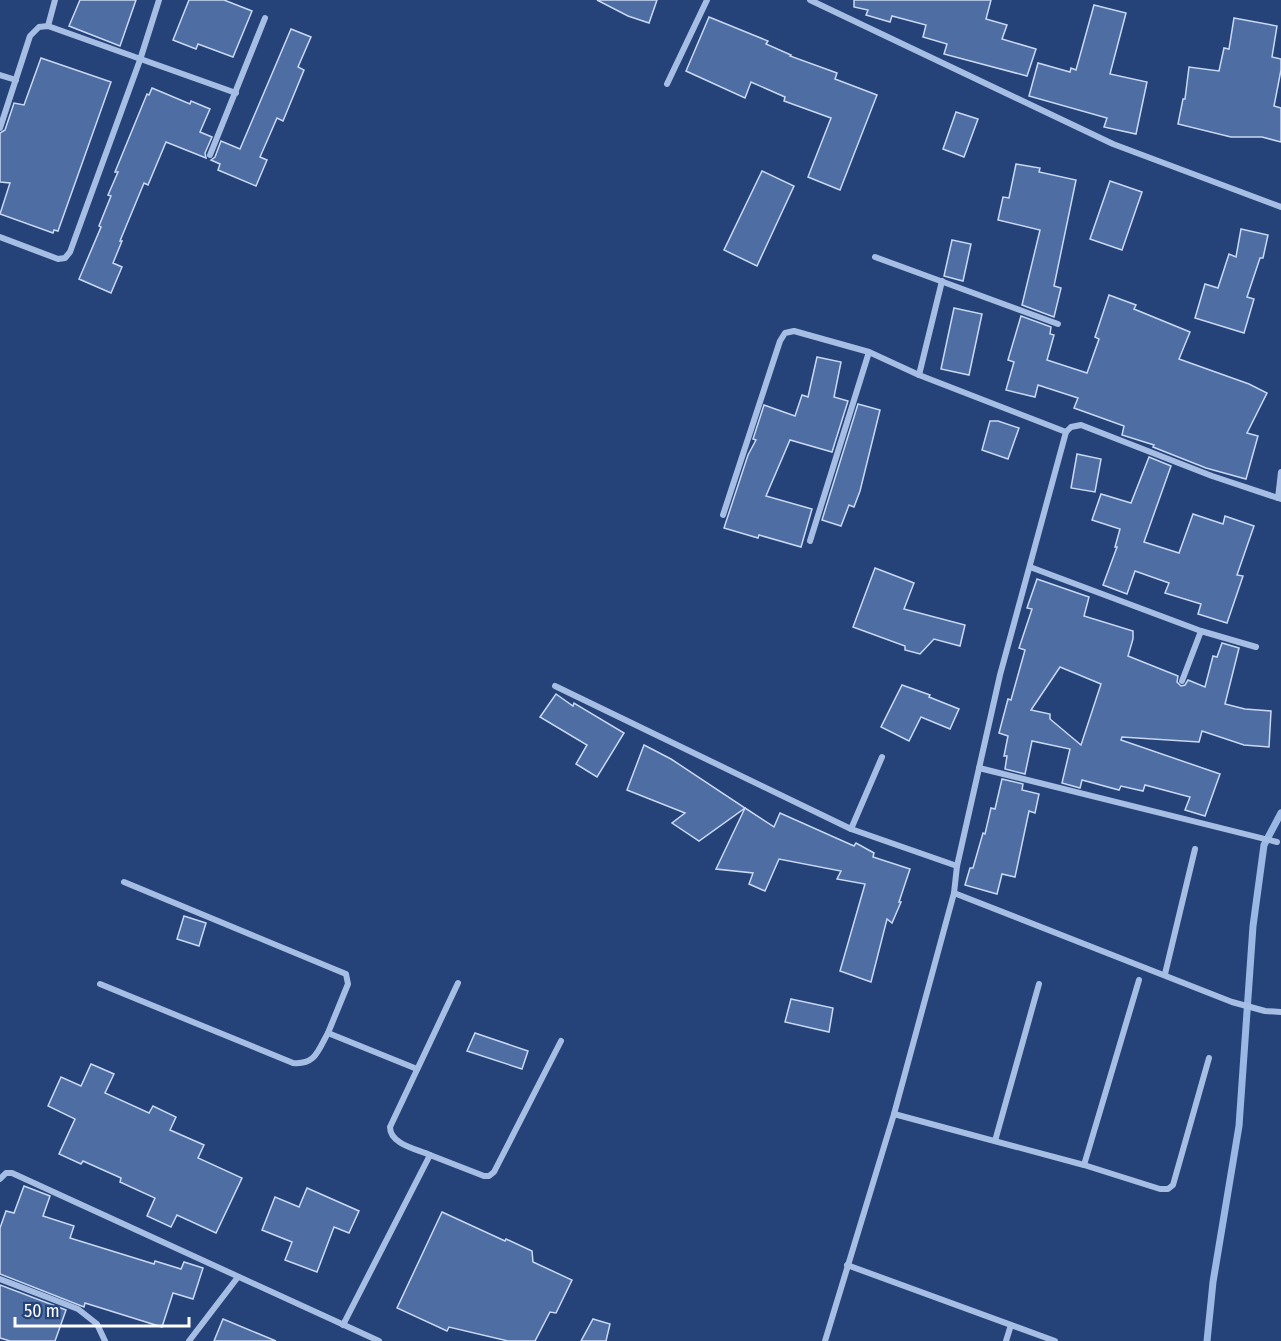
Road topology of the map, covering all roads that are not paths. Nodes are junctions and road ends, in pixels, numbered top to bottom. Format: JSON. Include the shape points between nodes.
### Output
{"nodes":[{"id":1,"x":55,"y":0,"type":"edge"},
{"id":2,"x":159,"y":0,"type":"edge"},
{"id":3,"x":707,"y":0,"type":"edge"},
{"id":4,"x":810,"y":0,"type":"edge"},
{"id":5,"x":265,"y":18,"type":"dead end"},
{"id":6,"x":48,"y":26,"type":"junction"},
{"id":7,"x":140,"y":60,"type":"junction"},
{"id":8,"x":0,"y":75,"type":"edge"},
{"id":9,"x":16,"y":80,"type":"junction"},
{"id":10,"x":667,"y":84,"type":"dead end"},
{"id":11,"x":236,"y":93,"type":"junction"},
{"id":12,"x":0,"y":128,"type":"edge"},
{"id":13,"x":210,"y":155,"type":"dead end"},
{"id":14,"x":1281,"y":207,"type":"edge"},
{"id":15,"x":0,"y":237,"type":"edge"},
{"id":16,"x":875,"y":257,"type":"dead end"},
{"id":17,"x":942,"y":281,"type":"junction"},
{"id":18,"x":1058,"y":324,"type":"dead end"},
{"id":19,"x":868,"y":352,"type":"junction"},
{"id":20,"x":919,"y":375,"type":"junction"},
{"id":21,"x":1066,"y":432,"type":"junction"},
{"id":22,"x":1281,"y":472,"type":"edge"},
{"id":23,"x":1279,"y":498,"type":"edge"},
{"id":24,"x":723,"y":515,"type":"dead end"},
{"id":25,"x":810,"y":541,"type":"dead end"},
{"id":26,"x":1030,"y":567,"type":"junction"},
{"id":27,"x":1201,"y":631,"type":"junction"},
{"id":28,"x":1256,"y":647,"type":"dead end"},
{"id":29,"x":1182,"y":681,"type":"dead end"},
{"id":30,"x":555,"y":686,"type":"dead end"},
{"id":31,"x":882,"y":757,"type":"dead end"},
{"id":32,"x":980,"y":768,"type":"junction"},
{"id":33,"x":851,"y":829,"type":"junction"},
{"id":34,"x":1277,"y":842,"type":"dead end"},
{"id":35,"x":1195,"y":849,"type":"dead end"},
{"id":36,"x":957,"y":866,"type":"junction"},
{"id":37,"x":124,"y":882,"type":"dead end"},
{"id":38,"x":954,"y":892,"type":"junction"},
{"id":39,"x":1165,"y":974,"type":"junction"},
{"id":40,"x":1139,"y":980,"type":"dead end"},
{"id":41,"x":458,"y":983,"type":"dead end"},
{"id":42,"x":100,"y":984,"type":"dead end"},
{"id":43,"x":1039,"y":984,"type":"dead end"},
{"id":44,"x":1281,"y":1012,"type":"edge"},
{"id":45,"x":328,"y":1033,"type":"junction"},
{"id":46,"x":561,"y":1041,"type":"dead end"},
{"id":47,"x":1209,"y":1058,"type":"dead end"},
{"id":48,"x":417,"y":1069,"type":"junction"},
{"id":49,"x":894,"y":1114,"type":"junction"},
{"id":50,"x":995,"y":1141,"type":"junction"},
{"id":51,"x":430,"y":1155,"type":"junction"},
{"id":52,"x":1084,"y":1165,"type":"junction"},
{"id":53,"x":0,"y":1179,"type":"edge"},
{"id":54,"x":847,"y":1265,"type":"junction"},
{"id":55,"x":238,"y":1277,"type":"junction"},
{"id":56,"x":0,"y":1279,"type":"edge"},
{"id":57,"x":343,"y":1325,"type":"junction"},
{"id":58,"x":1011,"y":1325,"type":"junction"},
{"id":59,"x":360,"y":1333,"type":"junction"},
{"id":60,"x":105,"y":1341,"type":"edge"},
{"id":61,"x":189,"y":1341,"type":"edge"},
{"id":62,"x":356,"y":1341,"type":"edge"},
{"id":63,"x":379,"y":1341,"type":"edge"},
{"id":64,"x":825,"y":1341,"type":"edge"},
{"id":65,"x":1006,"y":1341,"type":"edge"},
{"id":66,"x":1055,"y":1341,"type":"edge"}],
"edges":[{"from":1,"to":6,"type":"street"},
{"from":2,"to":7,"type":"street"},
{"from":3,"to":10,"type":"street"},
{"from":4,"to":14,"type":"street","via":[[1113,144]]},
{"from":5,"to":11,"type":"street"},
{"from":6,"to":7,"type":"street"},
{"from":6,"to":9,"type":"street","via":[[39,27],[30,36]]},
{"from":7,"to":11,"type":"street"},
{"from":7,"to":15,"type":"street","via":[[70,252],[58,259]]},
{"from":8,"to":9,"type":"street"},
{"from":9,"to":12,"type":"street"},
{"from":11,"to":13,"type":"street"},
{"from":16,"to":17,"type":"street"},
{"from":17,"to":18,"type":"street"},
{"from":17,"to":20,"type":"street"},
{"from":19,"to":20,"type":"street"},
{"from":19,"to":24,"type":"street","via":[[794,331],[784,333]]},
{"from":19,"to":25,"type":"street"},
{"from":20,"to":21,"type":"street"},
{"from":21,"to":23,"type":"street","via":[[1081,425]]},
{"from":21,"to":26,"type":"street"},
{"from":22,"to":23,"type":"street"},
{"from":26,"to":27,"type":"street"},
{"from":26,"to":32,"type":"street","via":[[1000,675]]},
{"from":27,"to":28,"type":"street"},
{"from":27,"to":29,"type":"street"},
{"from":30,"to":33,"type":"street"},
{"from":31,"to":33,"type":"street"},
{"from":32,"to":34,"type":"street"},
{"from":32,"to":36,"type":"street"},
{"from":33,"to":36,"type":"street"},
{"from":35,"to":39,"type":"street"},
{"from":36,"to":38,"type":"street"},
{"from":37,"to":45,"type":"street","via":[[346,974],[348,984]]},
{"from":38,"to":39,"type":"street"},
{"from":38,"to":49,"type":"street"},
{"from":39,"to":44,"type":"street","via":[[1232,1002]]},
{"from":40,"to":52,"type":"street"},
{"from":41,"to":48,"type":"street"},
{"from":42,"to":45,"type":"street","via":[[293,1063],[313,1060]]},
{"from":43,"to":50,"type":"street"},
{"from":45,"to":48,"type":"street"},
{"from":46,"to":51,"type":"street","via":[[494,1172],[484,1176]]},
{"from":47,"to":52,"type":"street","via":[[1173,1185],[1160,1189]]},
{"from":48,"to":51,"type":"street","via":[[390,1134],[394,1140]]},
{"from":49,"to":50,"type":"street"},
{"from":49,"to":54,"type":"street"},
{"from":50,"to":52,"type":"street"},
{"from":51,"to":57,"type":"street"},
{"from":53,"to":55,"type":"street","via":[[12,1173]]},
{"from":54,"to":58,"type":"street"},
{"from":54,"to":64,"type":"street"},
{"from":55,"to":57,"type":"street"},
{"from":55,"to":61,"type":"street"},
{"from":56,"to":60,"type":"street","via":[[78,1310],[98,1324]]},
{"from":57,"to":59,"type":"street"},
{"from":58,"to":65,"type":"street"},
{"from":58,"to":66,"type":"street"},
{"from":59,"to":62,"type":"street"},
{"from":59,"to":63,"type":"street"}]}
